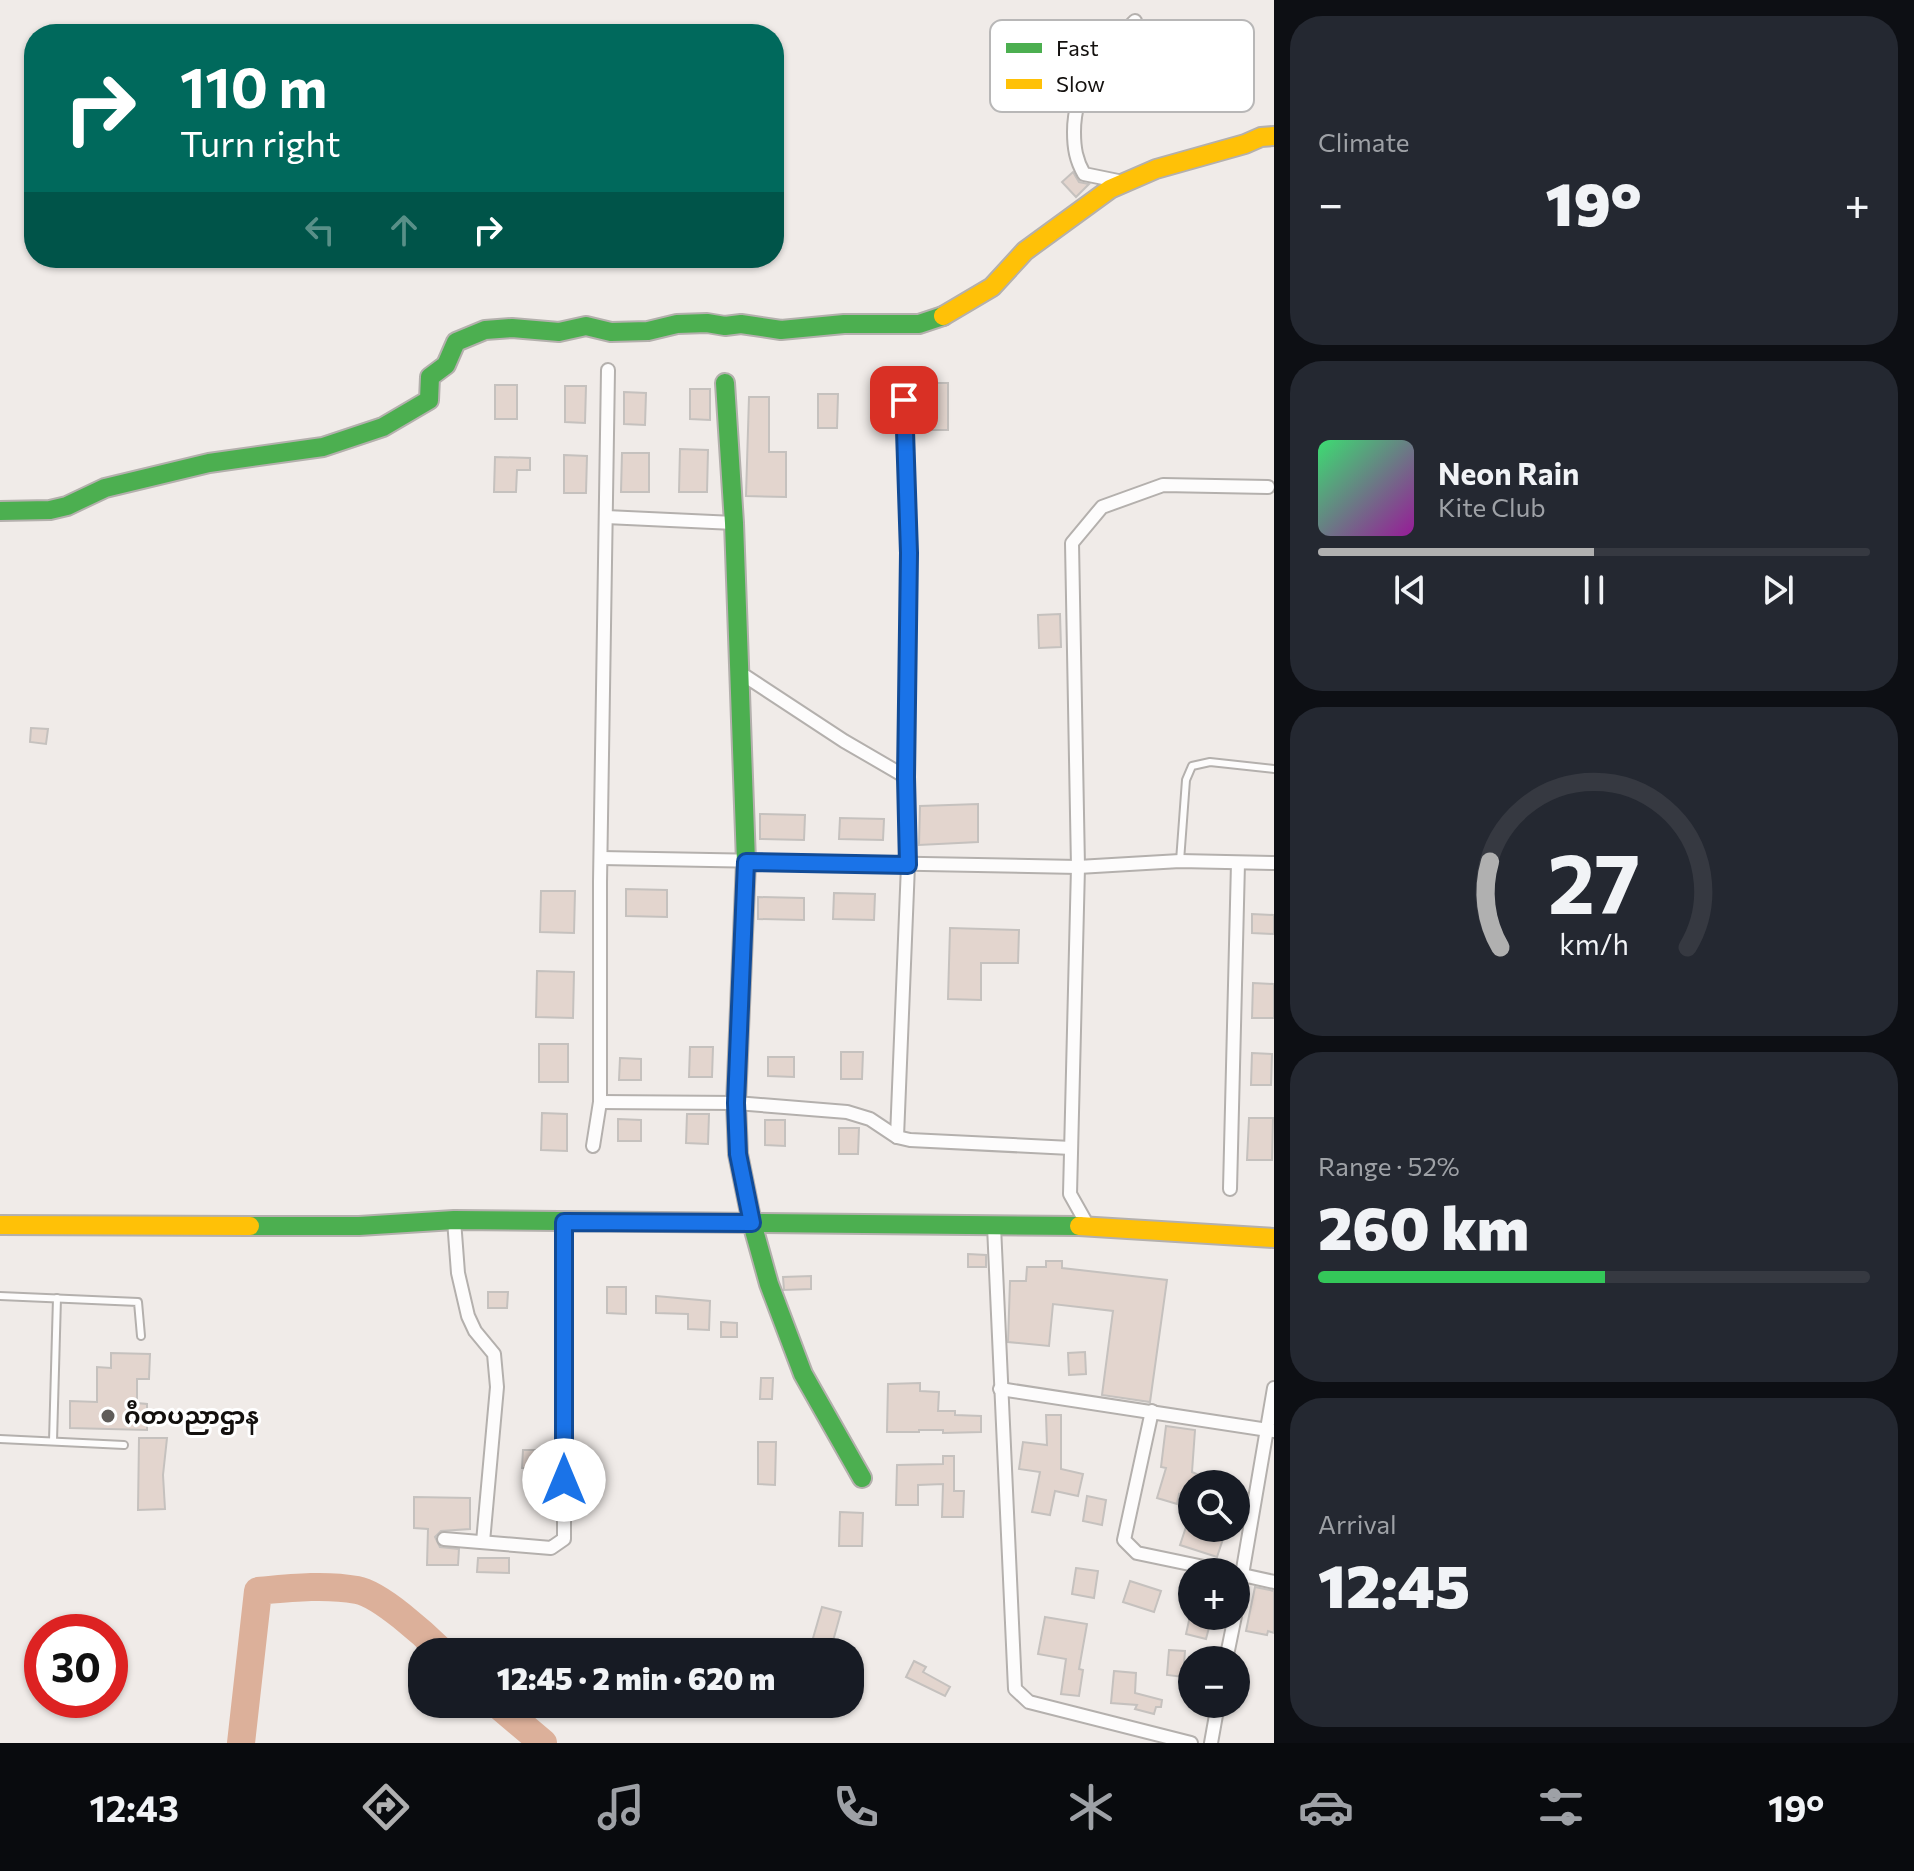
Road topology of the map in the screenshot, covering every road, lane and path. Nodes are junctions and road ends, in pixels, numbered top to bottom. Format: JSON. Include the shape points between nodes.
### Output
{"nodes":[{"id":1,"x":1075,"y":112,"type":"edge"},
{"id":2,"x":1274,"y":136,"type":"edge"},
{"id":3,"x":1126,"y":183,"type":"junction"},
{"id":4,"x":608,"y":370,"type":"dead end"},
{"id":5,"x":725,"y":383,"type":"dead end"},
{"id":6,"x":904,"y":400,"type":"dead end"},
{"id":7,"x":1268,"y":487,"type":"dead end"},
{"id":8,"x":0,"y":511,"type":"edge"},
{"id":9,"x":606,"y":517,"type":"junction"},
{"id":10,"x":734,"y":523,"type":"junction"},
{"id":11,"x":739,"y":672,"type":"junction"},
{"id":12,"x":1274,"y":769,"type":"edge"},
{"id":13,"x":906,"y":777,"type":"junction"},
{"id":14,"x":601,"y":858,"type":"junction"},
{"id":15,"x":1180,"y":861,"type":"junction"},
{"id":16,"x":746,"y":862,"type":"junction"},
{"id":17,"x":1238,"y":863,"type":"junction"},
{"id":18,"x":1274,"y":863,"type":"edge"},
{"id":19,"x":908,"y":865,"type":"junction"},
{"id":20,"x":1078,"y":867,"type":"junction"},
{"id":21,"x":600,"y":1102,"type":"junction"},
{"id":22,"x":736,"y":1103,"type":"junction"},
{"id":23,"x":897,"y":1137,"type":"junction"},
{"id":24,"x":593,"y":1146,"type":"dead end"},
{"id":25,"x":1071,"y":1148,"type":"junction"},
{"id":26,"x":1230,"y":1189,"type":"dead end"},
{"id":27,"x":454,"y":1220,"type":"junction"},
{"id":28,"x":564,"y":1222,"type":"junction"},
{"id":29,"x":752,"y":1223,"type":"junction"},
{"id":30,"x":0,"y":1225,"type":"edge"},
{"id":31,"x":994,"y":1226,"type":"junction"},
{"id":32,"x":1088,"y":1226,"type":"junction"},
{"id":33,"x":1274,"y":1238,"type":"edge"},
{"id":34,"x":0,"y":1296,"type":"edge"},
{"id":35,"x":57,"y":1298,"type":"junction"},
{"id":36,"x":141,"y":1336,"type":"dead end"},
{"id":37,"x":1274,"y":1388,"type":"edge"},
{"id":38,"x":1000,"y":1389,"type":"junction"},
{"id":39,"x":1152,"y":1411,"type":"junction"},
{"id":40,"x":1270,"y":1430,"type":"edge"},
{"id":41,"x":0,"y":1439,"type":"edge"},
{"id":42,"x":53,"y":1441,"type":"junction"},
{"id":43,"x":124,"y":1445,"type":"dead end"},
{"id":44,"x":862,"y":1478,"type":"dead end"},
{"id":45,"x":444,"y":1539,"type":"dead end"},
{"id":46,"x":483,"y":1542,"type":"junction"},
{"id":47,"x":1242,"y":1558,"type":"edge"},
{"id":48,"x":1178,"y":1562,"type":"edge"},
{"id":49,"x":1250,"y":1577,"type":"edge"},
{"id":50,"x":1274,"y":1582,"type":"edge"},
{"id":51,"x":1215,"y":1718,"type":"edge"},
{"id":52,"x":1191,"y":1743,"type":"edge"},
{"id":53,"x":1211,"y":1743,"type":"edge"}],
"edges":[{"from":1,"to":3,"type":"street","via":[[1074,147],[1084,174]]},
{"from":2,"to":3,"type":"street","via":[[1156,169]]},
{"from":3,"to":8,"type":"street","via":[[1025,251],[992,287],[951,313],[919,324],[781,330],[707,323],[648,331],[586,326],[559,332],[485,330],[456,342],[446,365],[430,377],[429,400],[383,427],[323,447],[209,463],[105,488],[50,510]]},
{"from":4,"to":9,"type":"street"},
{"from":5,"to":10,"type":"street"},
{"from":6,"to":13,"type":"street","via":[[909,553]]},
{"from":7,"to":20,"type":"street","via":[[1163,485],[1102,507],[1072,543]]},
{"from":9,"to":10,"type":"street"},
{"from":9,"to":14,"type":"street"},
{"from":10,"to":11,"type":"street"},
{"from":11,"to":13,"type":"street"},
{"from":11,"to":16,"type":"street"},
{"from":12,"to":15,"type":"lane","via":[[1210,762],[1192,766],[1186,780]]},
{"from":13,"to":19,"type":"street"},
{"from":14,"to":16,"type":"street"},
{"from":14,"to":21,"type":"street"},
{"from":15,"to":17,"type":"street"},
{"from":15,"to":20,"type":"street"},
{"from":16,"to":19,"type":"street"},
{"from":16,"to":22,"type":"street"},
{"from":17,"to":18,"type":"street"},
{"from":17,"to":26,"type":"street"},
{"from":19,"to":20,"type":"street"},
{"from":19,"to":23,"type":"street"},
{"from":20,"to":25,"type":"street"},
{"from":21,"to":22,"type":"street"},
{"from":21,"to":24,"type":"street"},
{"from":22,"to":23,"type":"street","via":[[847,1112],[870,1119]]},
{"from":22,"to":29,"type":"street","via":[[738,1154]]},
{"from":23,"to":25,"type":"street"},
{"from":25,"to":32,"type":"street","via":[[1070,1194]]},
{"from":27,"to":28,"type":"street"},
{"from":27,"to":30,"type":"street","via":[[359,1226]]},
{"from":27,"to":46,"type":"street","via":[[468,1316],[497,1364]]},
{"from":28,"to":29,"type":"street"},
{"from":28,"to":46,"type":"street","via":[[564,1539],[551,1548]]},
{"from":29,"to":31,"type":"street"},
{"from":29,"to":44,"type":"street","via":[[803,1374]]},
{"from":31,"to":32,"type":"street"},
{"from":31,"to":38,"type":"street"},
{"from":32,"to":33,"type":"street"},
{"from":34,"to":35,"type":"lane"},
{"from":35,"to":36,"type":"lane","via":[[138,1302]]},
{"from":35,"to":42,"type":"lane"},
{"from":37,"to":40,"type":"street"},
{"from":38,"to":39,"type":"street"},
{"from":38,"to":52,"type":"street","via":[[1015,1689],[1029,1702]]},
{"from":39,"to":40,"type":"street"},
{"from":39,"to":48,"type":"street","via":[[1124,1540],[1137,1553]]},
{"from":40,"to":47,"type":"street"},
{"from":41,"to":42,"type":"lane"},
{"from":42,"to":43,"type":"lane"},
{"from":45,"to":46,"type":"street"},
{"from":49,"to":50,"type":"street"},
{"from":51,"to":53,"type":"street"}]}
